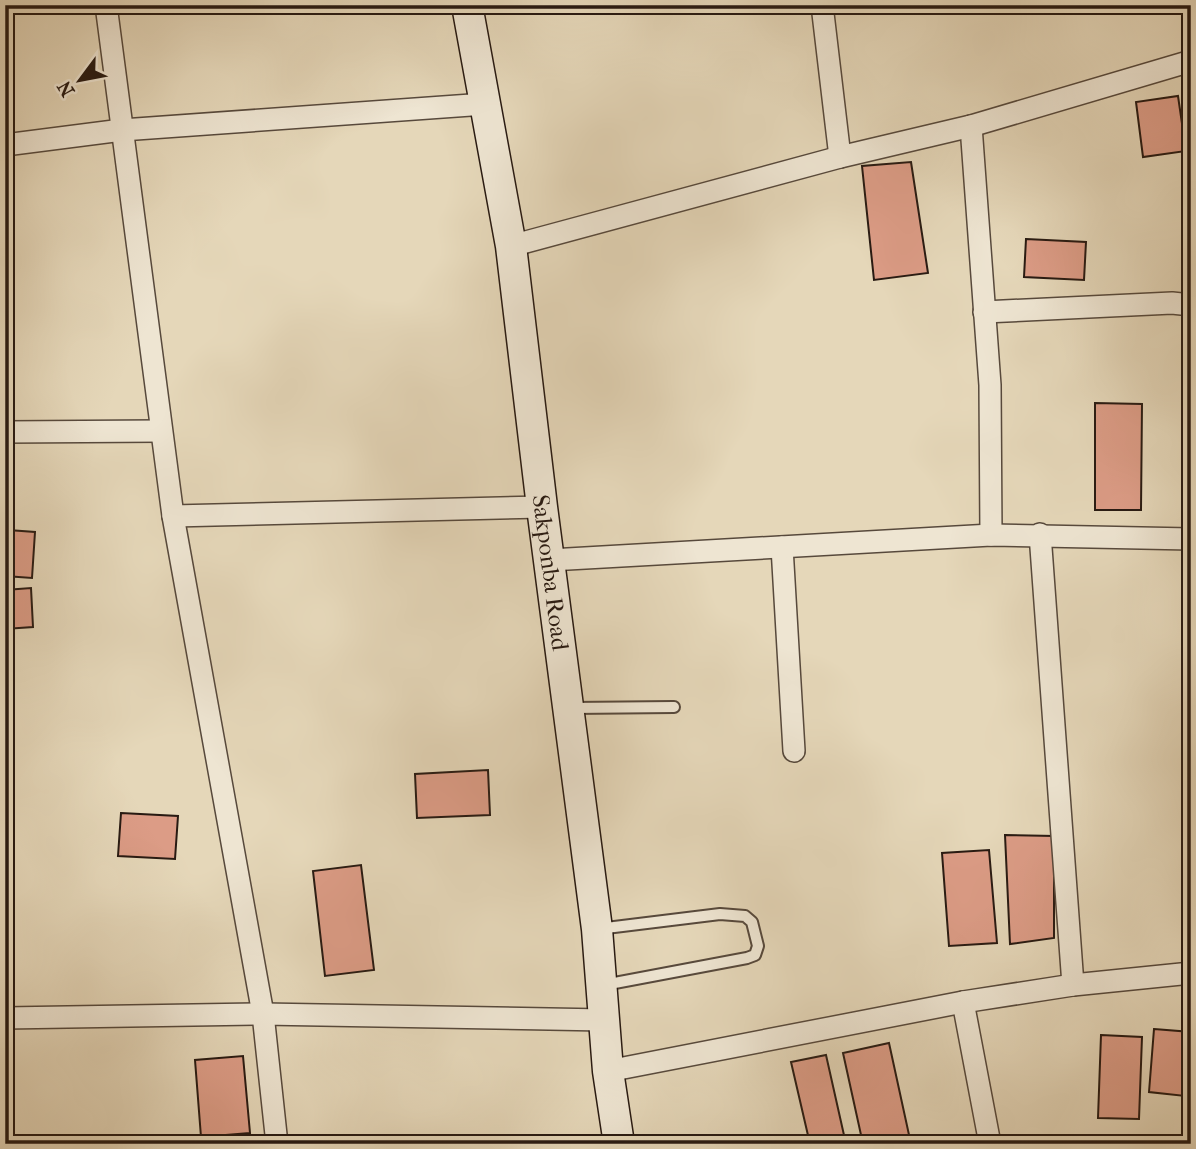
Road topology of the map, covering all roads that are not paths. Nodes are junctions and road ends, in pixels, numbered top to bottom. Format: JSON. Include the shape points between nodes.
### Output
{"nodes":[{"id":1,"x":106,"y":5,"type":"edge"},
{"id":2,"x":467,"y":5,"type":"edge"},
{"id":3,"x":822,"y":5,"type":"edge"},
{"id":4,"x":1191,"y":61,"type":"edge"},
{"id":5,"x":485,"y":104,"type":"junction"},
{"id":6,"x":971,"y":126,"type":"junction"},
{"id":7,"x":122,"y":130,"type":"junction"},
{"id":8,"x":5,"y":145,"type":"edge"},
{"id":9,"x":840,"y":157,"type":"junction"},
{"id":10,"x":511,"y":246,"type":"junction"},
{"id":11,"x":1191,"y":305,"type":"edge"},
{"id":12,"x":984,"y":312,"type":"junction"},
{"id":13,"x":161,"y":431,"type":"junction"},
{"id":14,"x":5,"y":432,"type":"edge"},
{"id":15,"x":542,"y":507,"type":"junction"},
{"id":16,"x":173,"y":516,"type":"junction"},
{"id":17,"x":1040,"y":534,"type":"junction"},
{"id":18,"x":991,"y":535,"type":"junction"},
{"id":19,"x":1191,"y":539,"type":"edge"},
{"id":20,"x":782,"y":547,"type":"junction"},
{"id":21,"x":550,"y":560,"type":"junction"},
{"id":22,"x":674,"y":707,"type":"dead end"},
{"id":23,"x":569,"y":708,"type":"junction"},
{"id":24,"x":794,"y":751,"type":"dead end"},
{"id":25,"x":597,"y":929,"type":"junction"},
{"id":26,"x":1191,"y":973,"type":"edge"},
{"id":27,"x":602,"y":985,"type":"junction"},
{"id":28,"x":1073,"y":985,"type":"junction"},
{"id":29,"x":963,"y":1002,"type":"junction"},
{"id":30,"x":263,"y":1014,"type":"junction"},
{"id":31,"x":5,"y":1018,"type":"edge"},
{"id":32,"x":604,"y":1020,"type":"junction"},
{"id":33,"x":608,"y":1071,"type":"junction"},
{"id":34,"x":277,"y":1144,"type":"edge"},
{"id":35,"x":619,"y":1144,"type":"edge"},
{"id":36,"x":990,"y":1144,"type":"edge"}],
"edges":[{"from":1,"to":7,"type":"street"},
{"from":2,"to":5,"type":"main road","name":"Sakponba Road"},
{"from":3,"to":9,"type":"street"},
{"from":4,"to":6,"type":"street"},
{"from":5,"to":7,"type":"street"},
{"from":5,"to":10,"type":"main road","name":"Sakponba Road"},
{"from":6,"to":9,"type":"street"},
{"from":6,"to":12,"type":"street"},
{"from":7,"to":8,"type":"street"},
{"from":7,"to":13,"type":"street"},
{"from":9,"to":10,"type":"street"},
{"from":10,"to":15,"type":"main road","name":"Sakponba Road"},
{"from":11,"to":12,"type":"street"},
{"from":12,"to":18,"type":"street"},
{"from":13,"to":14,"type":"street"},
{"from":13,"to":16,"type":"street"},
{"from":15,"to":16,"type":"street"},
{"from":15,"to":21,"type":"main road","name":"Sakponba Road"},
{"from":16,"to":30,"type":"street"},
{"from":17,"to":18,"type":"street"},
{"from":17,"to":19,"type":"street"},
{"from":17,"to":28,"type":"street"},
{"from":18,"to":20,"type":"street"},
{"from":20,"to":21,"type":"street"},
{"from":20,"to":24,"type":"street"},
{"from":21,"to":23,"type":"main road","name":"Sakponba Road"},
{"from":22,"to":23,"type":"lane"},
{"from":23,"to":25,"type":"main road","name":"Sakponba Road"},
{"from":25,"to":27,"type":"main road","name":"Sakponba Road"},
{"from":25,"to":27,"type":"lane","via":[[740,915],[752,922],[758,946],[755,955],[747,958]]},
{"from":26,"to":28,"type":"street"},
{"from":27,"to":32,"type":"main road","name":"Sakponba Road"},
{"from":28,"to":29,"type":"street"},
{"from":29,"to":33,"type":"street"},
{"from":29,"to":36,"type":"street"},
{"from":30,"to":31,"type":"street"},
{"from":30,"to":32,"type":"street"},
{"from":30,"to":34,"type":"street"},
{"from":32,"to":33,"type":"main road","name":"Sakponba Road"},
{"from":33,"to":35,"type":"main road","name":"Sakponba Road"}]}
